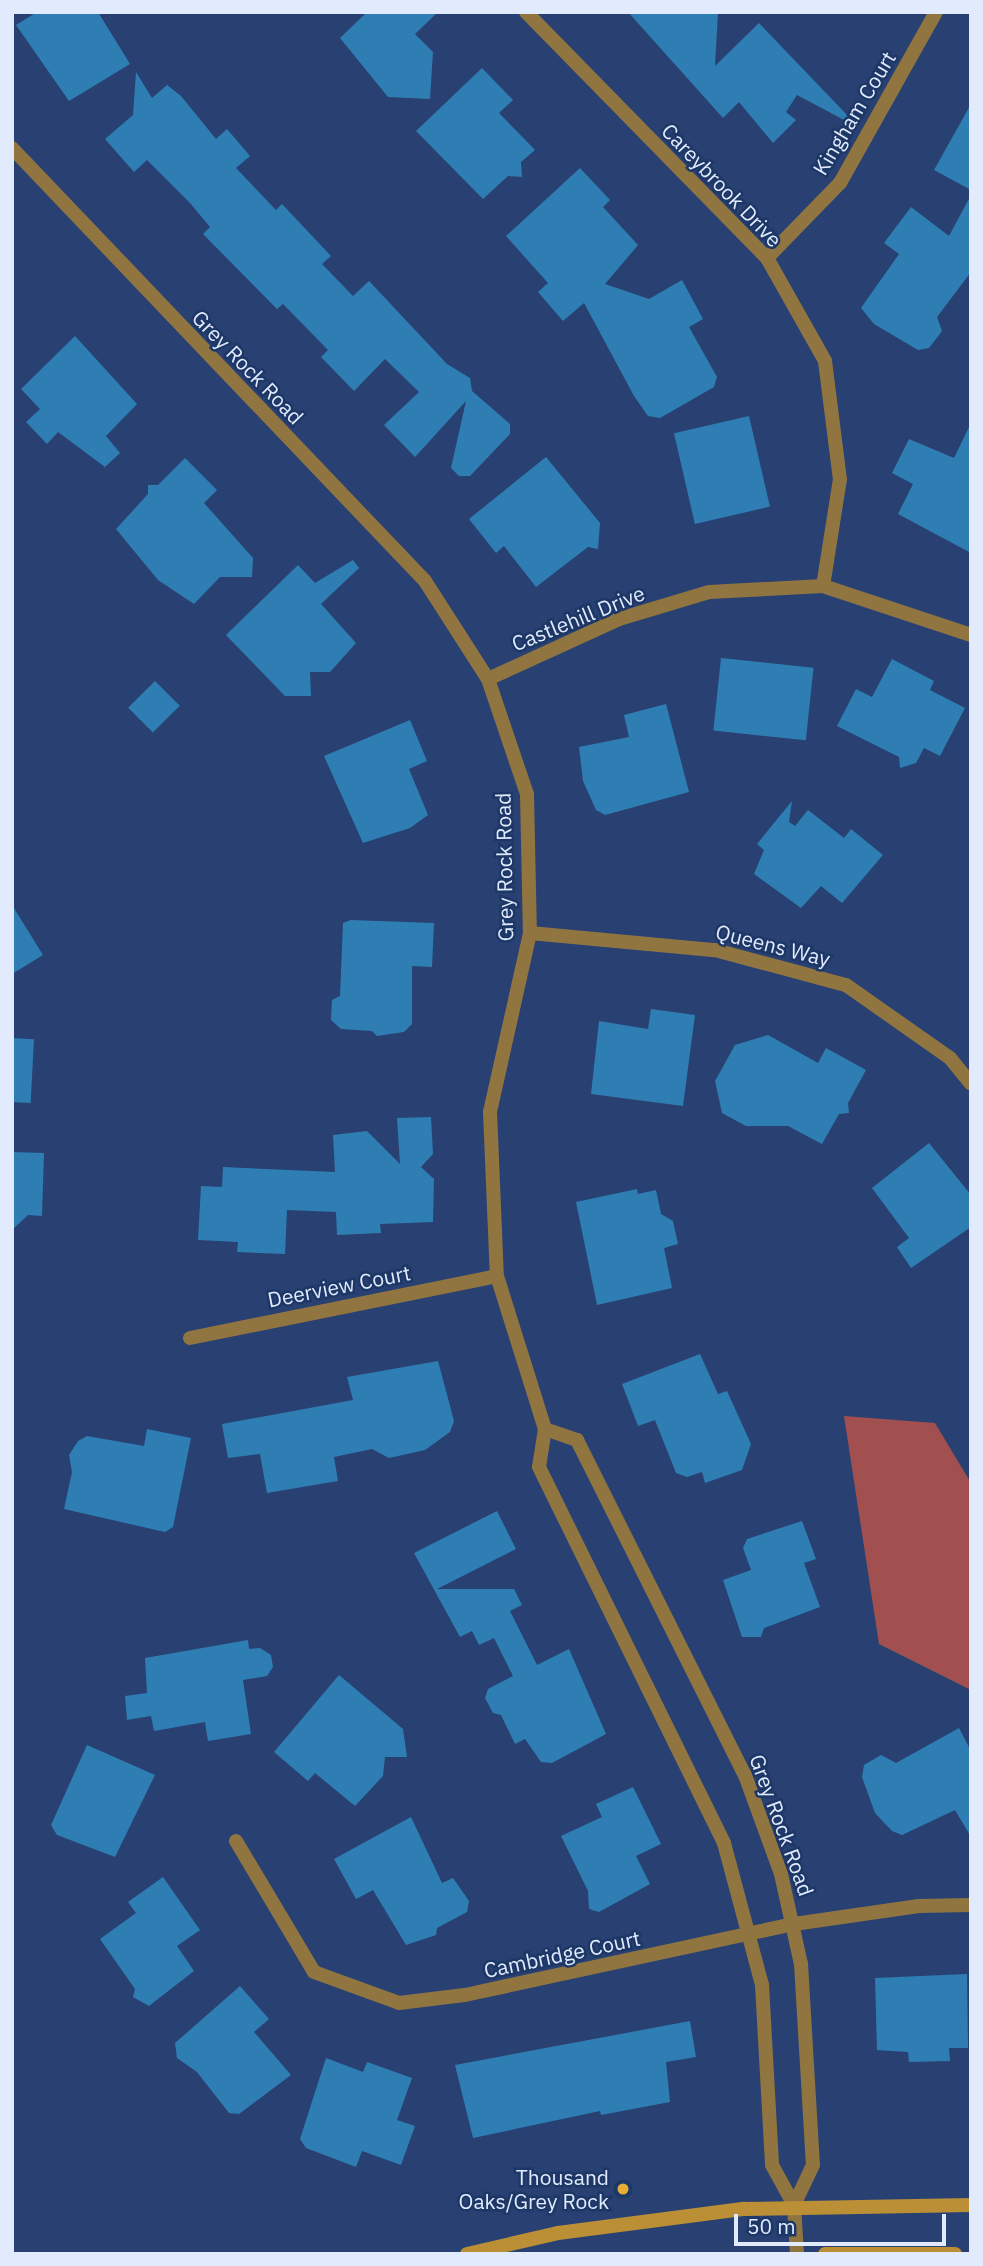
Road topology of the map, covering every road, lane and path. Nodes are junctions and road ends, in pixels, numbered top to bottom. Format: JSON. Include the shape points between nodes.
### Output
{"nodes":[{"id":1,"x":526,"y":12,"type":"edge"},
{"id":2,"x":936,"y":12,"type":"edge"},
{"id":3,"x":12,"y":148,"type":"edge"},
{"id":4,"x":767,"y":258,"type":"junction"},
{"id":5,"x":823,"y":586,"type":"junction"},
{"id":6,"x":971,"y":635,"type":"edge"},
{"id":7,"x":488,"y":679,"type":"junction"},
{"id":8,"x":530,"y":933,"type":"junction"},
{"id":9,"x":971,"y":1084,"type":"edge"},
{"id":10,"x":497,"y":1276,"type":"junction"},
{"id":11,"x":190,"y":1338,"type":"dead end"},
{"id":12,"x":545,"y":1429,"type":"junction"},
{"id":13,"x":236,"y":1841,"type":"dead end"},
{"id":14,"x":971,"y":1905,"type":"edge"},
{"id":15,"x":794,"y":1924,"type":"junction"},
{"id":16,"x":751,"y":1936,"type":"junction"},
{"id":17,"x":794,"y":2205,"type":"junction"},
{"id":18,"x":971,"y":2205,"type":"edge"},
{"id":19,"x":467,"y":2254,"type":"edge"},
{"id":20,"x":797,"y":2254,"type":"edge"},
{"id":21,"x":825,"y":2254,"type":"edge"},
{"id":22,"x":955,"y":2254,"type":"edge"}],
"edges":[{"from":1,"to":4,"type":"street","name":"Careybrook Drive"},
{"from":2,"to":4,"type":"street","name":"Kingham Court","via":[[840,183]]},
{"from":3,"to":7,"type":"street","name":"Grey Rock Road","via":[[425,581]]},
{"from":4,"to":5,"type":"street","name":"Careybrook Drive","via":[[825,361],[840,479]]},
{"from":5,"to":6,"type":"street","name":"Castlehill Drive"},
{"from":5,"to":7,"type":"street","name":"Castlehill Drive","via":[[709,592],[619,619]]},
{"from":7,"to":8,"type":"street","name":"Grey Rock Road","via":[[527,794]]},
{"from":8,"to":9,"type":"street","name":"Queens Way","via":[[715,950],[846,985],[950,1058]]},
{"from":8,"to":10,"type":"street","name":"Grey Rock Road","via":[[490,1112]]},
{"from":10,"to":11,"type":"street","name":"Deerview Court"},
{"from":10,"to":12,"type":"street","name":"Grey Rock Road"},
{"from":12,"to":15,"type":"street","name":"Grey Rock Road","via":[[577,1440],[641,1567],[745,1775]]},
{"from":12,"to":16,"type":"street","name":"Grey Rock Road","via":[[539,1467],[713,1819]]},
{"from":13,"to":16,"type":"street","name":"Cambridge Court","via":[[314,1972],[399,2003],[466,1995]]},
{"from":14,"to":15,"type":"street","name":"Cambridge Court","via":[[919,1906]]},
{"from":15,"to":16,"type":"street","name":"Cambridge Court"},
{"from":15,"to":17,"type":"street","name":"Grey Rock Road","via":[[813,2165]]},
{"from":16,"to":17,"type":"street","name":"Grey Rock Road","via":[[762,1985],[772,2165]]},
{"from":17,"to":18,"type":"main road"},
{"from":17,"to":19,"type":"main road","via":[[658,2218]]},
{"from":17,"to":20,"type":"street","name":"Grey Rock Road"},
{"from":21,"to":22,"type":"main road"}]}
